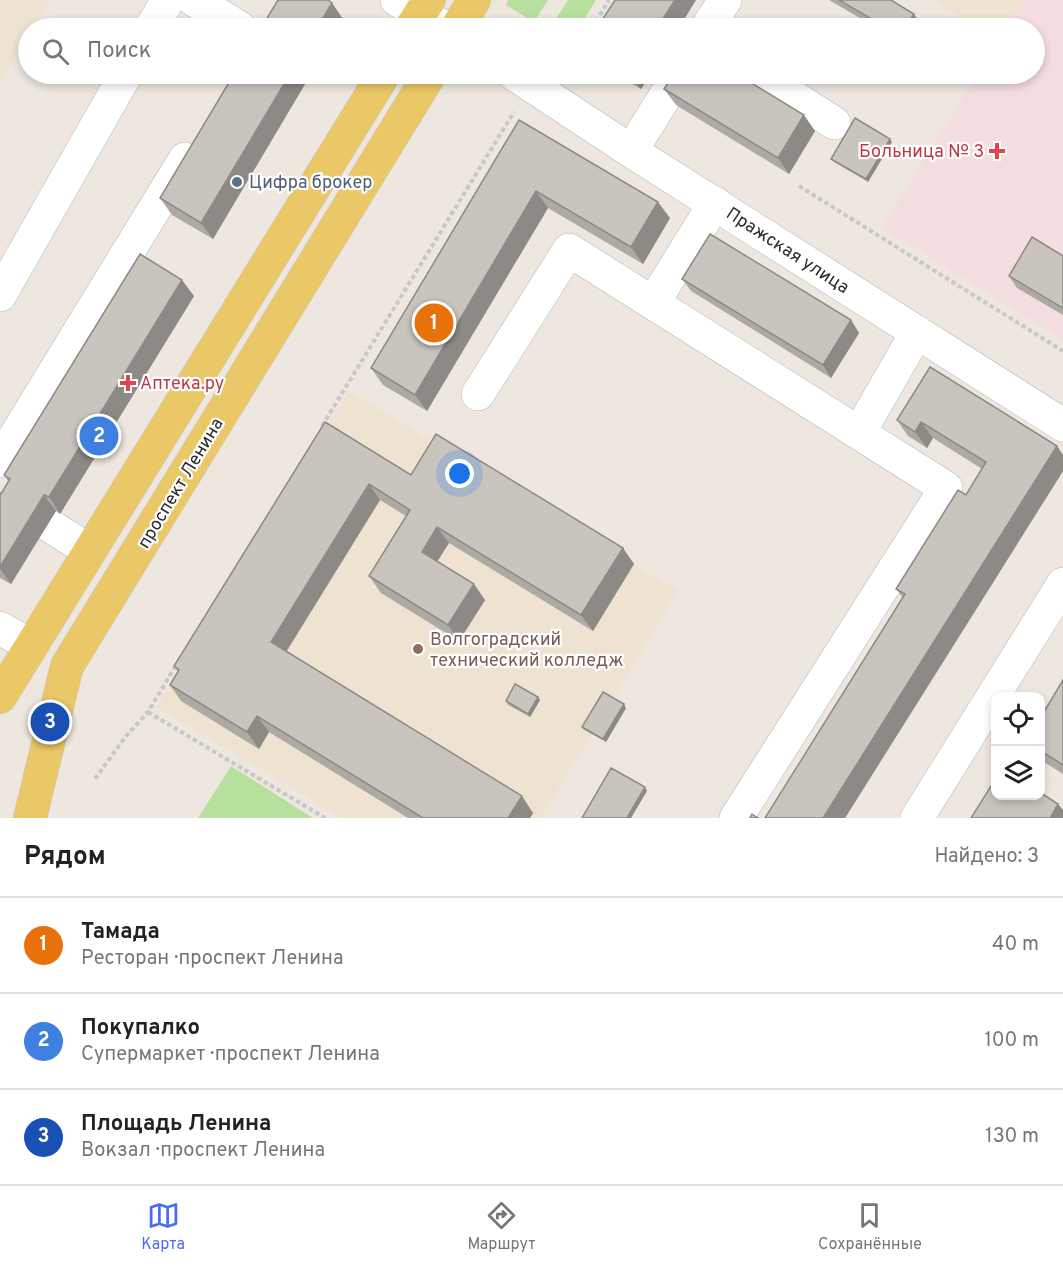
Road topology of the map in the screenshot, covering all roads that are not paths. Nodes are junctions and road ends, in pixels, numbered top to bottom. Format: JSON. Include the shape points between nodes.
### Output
{"nodes":[{"id":1,"x":168,"y":0,"type":"edge"},
{"id":2,"x":194,"y":0,"type":"edge"},
{"id":3,"x":474,"y":0,"type":"edge"},
{"id":4,"x":725,"y":0,"type":"edge"},
{"id":5,"x":158,"y":18,"type":"edge"},
{"id":6,"x":240,"y":18,"type":"edge"},
{"id":7,"x":463,"y":18,"type":"edge"},
{"id":8,"x":713,"y":18,"type":"edge"},
{"id":9,"x":120,"y":84,"type":"edge"},
{"id":10,"x":378,"y":84,"type":"edge"},
{"id":11,"x":424,"y":84,"type":"edge"},
{"id":12,"x":529,"y":84,"type":"edge"},
{"id":13,"x":673,"y":84,"type":"edge"},
{"id":14,"x":774,"y":84,"type":"edge"},
{"id":15,"x":834,"y":123,"type":"dead end"},
{"id":16,"x":200,"y":135,"type":"edge"},
{"id":17,"x":630,"y":151,"type":"junction"},
{"id":18,"x":715,"y":203,"type":"junction"},
{"id":19,"x":0,"y":295,"type":"edge"},
{"id":20,"x":653,"y":303,"type":"junction"},
{"id":21,"x":917,"y":332,"type":"junction"},
{"id":22,"x":478,"y":394,"type":"dead end"},
{"id":23,"x":1063,"y":425,"type":"edge"},
{"id":24,"x":859,"y":433,"type":"junction"},
{"id":25,"x":0,"y":461,"type":"edge"},
{"id":26,"x":47,"y":524,"type":"edge"},
{"id":27,"x":90,"y":551,"type":"junction"},
{"id":28,"x":1063,"y":584,"type":"edge"},
{"id":29,"x":0,"y":628,"type":"edge"},
{"id":30,"x":31,"y":646,"type":"junction"},
{"id":31,"x":67,"y":666,"type":"junction"},
{"id":32,"x":0,"y":697,"type":"edge"},
{"id":33,"x":30,"y":818,"type":"edge"},
{"id":34,"x":736,"y":818,"type":"edge"},
{"id":35,"x":917,"y":818,"type":"edge"}],
"edges":[{"from":1,"to":5,"type":"street"},
{"from":2,"to":6,"type":"street"},
{"from":3,"to":7,"type":"main road"},
{"from":4,"to":8,"type":"street"},
{"from":9,"to":19,"type":"street"},
{"from":10,"to":27,"type":"main road"},
{"from":11,"to":31,"type":"main road","name":"проспект Ленина"},
{"from":12,"to":17,"type":"street","name":"Пражская улица"},
{"from":13,"to":17,"type":"street"},
{"from":14,"to":15,"type":"street"},
{"from":16,"to":25,"type":"street"},
{"from":17,"to":18,"type":"street","name":"Пражская улица"},
{"from":18,"to":20,"type":"street"},
{"from":18,"to":21,"type":"street","name":"Пражская улица"},
{"from":20,"to":22,"type":"street","via":[[569,249]]},
{"from":20,"to":24,"type":"street"},
{"from":21,"to":23,"type":"street","name":"Пражская улица"},
{"from":21,"to":24,"type":"street"},
{"from":24,"to":34,"type":"street","via":[[946,488]]},
{"from":26,"to":27,"type":"street"},
{"from":27,"to":30,"type":"main road"},
{"from":28,"to":35,"type":"street"},
{"from":29,"to":30,"type":"street"},
{"from":30,"to":31,"type":"main road"},
{"from":30,"to":32,"type":"main road"},
{"from":31,"to":33,"type":"main road","name":"проспект Ленина"}]}
